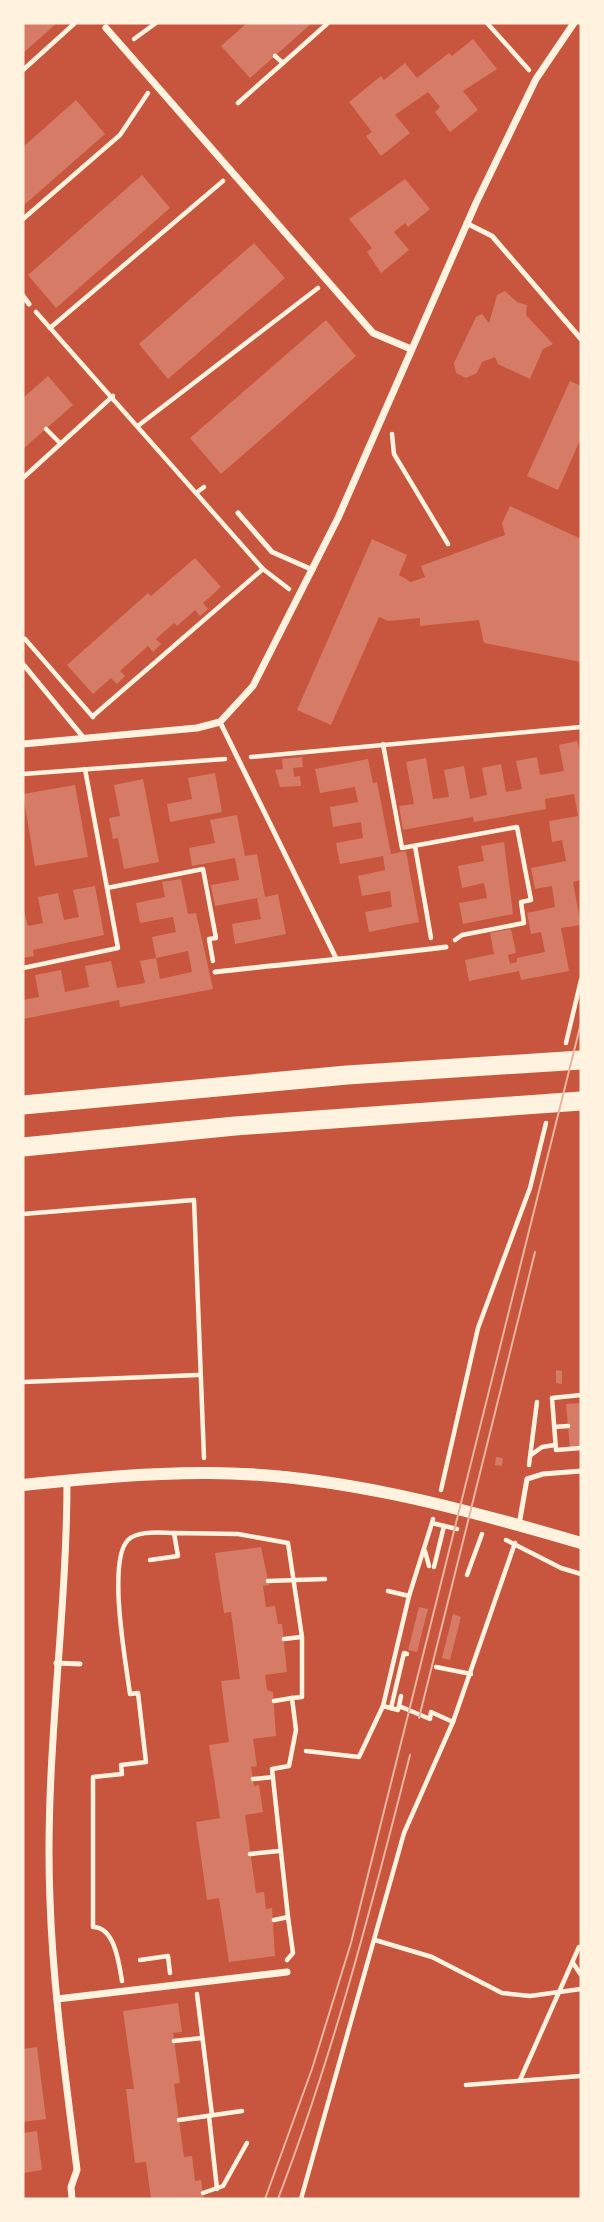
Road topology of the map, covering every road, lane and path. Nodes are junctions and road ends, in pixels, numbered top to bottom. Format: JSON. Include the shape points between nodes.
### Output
{"nodes":[{"id":1,"x":75,"y":23,"type":"edge"},
{"id":2,"x":156,"y":23,"type":"edge"},
{"id":3,"x":328,"y":23,"type":"edge"},
{"id":4,"x":487,"y":23,"type":"edge"},
{"id":5,"x":573,"y":23,"type":"edge"},
{"id":6,"x":106,"y":28,"type":"dead end"},
{"id":7,"x":122,"y":47,"type":"junction"},
{"id":8,"x":275,"y":56,"type":"dead end"},
{"id":9,"x":283,"y":63,"type":"junction"},
{"id":10,"x":23,"y":70,"type":"edge"},
{"id":11,"x":536,"y":79,"type":"junction"},
{"id":12,"x":155,"y":84,"type":"junction"},
{"id":13,"x":238,"y":103,"type":"dead end"},
{"id":14,"x":233,"y":173,"type":"junction"},
{"id":15,"x":23,"y":219,"type":"edge"},
{"id":16,"x":466,"y":222,"type":"junction"},
{"id":17,"x":327,"y":281,"type":"junction"},
{"id":18,"x":23,"y":296,"type":"edge"},
{"id":19,"x":29,"y":304,"type":"joint"},
{"id":20,"x":50,"y":328,"type":"junction"},
{"id":21,"x":581,"y":339,"type":"edge"},
{"id":22,"x":411,"y":349,"type":"junction"},
{"id":23,"x":113,"y":396,"type":"junction"},
{"id":24,"x":138,"y":425,"type":"junction"},
{"id":25,"x":46,"y":429,"type":"dead end"},
{"id":26,"x":391,"y":432,"type":"dead end"},
{"id":27,"x":60,"y":444,"type":"junction"},
{"id":28,"x":24,"y":474,"type":"edge"},
{"id":29,"x":204,"y":487,"type":"dead end"},
{"id":30,"x":196,"y":493,"type":"junction"},
{"id":31,"x":239,"y":513,"type":"dead end"},
{"id":32,"x":448,"y":544,"type":"dead end"},
{"id":33,"x":264,"y":569,"type":"junction"},
{"id":34,"x":313,"y":570,"type":"junction"},
{"id":35,"x":300,"y":597,"type":"junction"},
{"id":36,"x":25,"y":639,"type":"dead end"},
{"id":37,"x":23,"y":664,"type":"edge"},
{"id":38,"x":93,"y":716,"type":"junction"},
{"id":39,"x":220,"y":722,"type":"junction"},
{"id":40,"x":581,"y":727,"type":"edge"},
{"id":41,"x":87,"y":737,"type":"junction"},
{"id":42,"x":23,"y":744,"type":"edge"},
{"id":43,"x":383,"y":744,"type":"junction"},
{"id":44,"x":238,"y":759,"type":"junction"},
{"id":45,"x":85,"y":769,"type":"junction"},
{"id":46,"x":23,"y":774,"type":"edge"},
{"id":47,"x":415,"y":846,"type":"junction"},
{"id":48,"x":107,"y":888,"type":"junction"},
{"id":49,"x":446,"y":947,"type":"joint"},
{"id":50,"x":433,"y":949,"type":"junction"},
{"id":51,"x":336,"y":958,"type":"junction"},
{"id":52,"x":23,"y":968,"type":"edge"},
{"id":53,"x":215,"y":972,"type":"joint"},
{"id":54,"x":581,"y":1060,"type":"edge"},
{"id":55,"x":581,"y":1101,"type":"edge"},
{"id":56,"x":23,"y":1105,"type":"edge"},
{"id":57,"x":23,"y":1147,"type":"edge"},
{"id":58,"x":530,"y":1188,"type":"dead end"},
{"id":59,"x":23,"y":1214,"type":"edge"},
{"id":60,"x":198,"y":1375,"type":"junction"},
{"id":61,"x":23,"y":1382,"type":"edge"},
{"id":62,"x":581,"y":1395,"type":"edge"},
{"id":63,"x":537,"y":1402,"type":"dead end"},
{"id":64,"x":568,"y":1426,"type":"dead end"},
{"id":65,"x":554,"y":1427,"type":"junction"},
{"id":66,"x":555,"y":1445,"type":"junction"},
{"id":67,"x":581,"y":1448,"type":"edge"},
{"id":68,"x":531,"y":1455,"type":"junction"},
{"id":69,"x":581,"y":1471,"type":"edge"},
{"id":70,"x":205,"y":1473,"type":"junction"},
{"id":71,"x":527,"y":1479,"type":"junction"},
{"id":72,"x":67,"y":1480,"type":"junction"},
{"id":73,"x":23,"y":1485,"type":"edge"},
{"id":74,"x":437,"y":1505,"type":"junction"},
{"id":75,"x":432,"y":1523,"type":"dead end"},
{"id":76,"x":519,"y":1525,"type":"junction"},
{"id":77,"x":444,"y":1526,"type":"dead end"},
{"id":78,"x":174,"y":1533,"type":"junction"},
{"id":79,"x":482,"y":1534,"type":"dead end"},
{"id":80,"x":581,"y":1543,"type":"edge"},
{"id":81,"x":425,"y":1551,"type":"junction"},
{"id":82,"x":150,"y":1560,"type":"dead end"},
{"id":83,"x":581,"y":1574,"type":"edge"},
{"id":84,"x":467,"y":1575,"type":"dead end"},
{"id":85,"x":292,"y":1577,"type":"junction"},
{"id":86,"x":325,"y":1578,"type":"dead end"},
{"id":87,"x":268,"y":1581,"type":"dead end"},
{"id":88,"x":388,"y":1591,"type":"dead end"},
{"id":89,"x":409,"y":1596,"type":"junction"},
{"id":90,"x":301,"y":1637,"type":"junction"},
{"id":91,"x":284,"y":1639,"type":"dead end"},
{"id":92,"x":407,"y":1654,"type":"dead end"},
{"id":93,"x":56,"y":1663,"type":"junction"},
{"id":94,"x":80,"y":1664,"type":"dead end"},
{"id":95,"x":436,"y":1667,"type":"dead end"},
{"id":96,"x":471,"y":1674,"type":"junction"},
{"id":97,"x":401,"y":1696,"type":"dead end"},
{"id":98,"x":292,"y":1699,"type":"junction"},
{"id":99,"x":274,"y":1701,"type":"dead end"},
{"id":100,"x":433,"y":1704,"type":"dead end"},
{"id":101,"x":383,"y":1706,"type":"junction"},
{"id":102,"x":399,"y":1706,"type":"junction"},
{"id":103,"x":391,"y":1708,"type":"junction"},
{"id":104,"x":431,"y":1713,"type":"junction"},
{"id":105,"x":453,"y":1722,"type":"junction"},
{"id":106,"x":306,"y":1751,"type":"dead end"},
{"id":107,"x":273,"y":1777,"type":"junction"},
{"id":108,"x":253,"y":1779,"type":"dead end"},
{"id":109,"x":279,"y":1851,"type":"junction"},
{"id":110,"x":250,"y":1854,"type":"dead end"},
{"id":111,"x":288,"y":1917,"type":"junction"},
{"id":112,"x":274,"y":1920,"type":"dead end"},
{"id":113,"x":375,"y":1940,"type":"junction"},
{"id":114,"x":579,"y":1947,"type":"dead end"},
{"id":115,"x":140,"y":1960,"type":"dead end"},
{"id":116,"x":285,"y":1962,"type":"dead end"},
{"id":117,"x":573,"y":1963,"type":"junction"},
{"id":118,"x":287,"y":1972,"type":"dead end"},
{"id":119,"x":581,"y":1975,"type":"edge"},
{"id":120,"x":170,"y":1976,"type":"dead end"},
{"id":121,"x":122,"y":1981,"type":"dead end"},
{"id":122,"x":196,"y":1983,"type":"junction"},
{"id":123,"x":581,"y":1989,"type":"edge"},
{"id":124,"x":558,"y":1993,"type":"junction"},
{"id":125,"x":57,"y":1999,"type":"junction"},
{"id":126,"x":202,"y":2038,"type":"junction"},
{"id":127,"x":174,"y":2041,"type":"dead end"},
{"id":128,"x":581,"y":2076,"type":"edge"},
{"id":129,"x":520,"y":2080,"type":"junction"},
{"id":130,"x":466,"y":2085,"type":"dead end"},
{"id":131,"x":242,"y":2111,"type":"dead end"},
{"id":132,"x":210,"y":2115,"type":"junction"},
{"id":133,"x":179,"y":2120,"type":"dead end"},
{"id":134,"x":247,"y":2143,"type":"dead end"},
{"id":135,"x":217,"y":2189,"type":"junction"},
{"id":136,"x":203,"y":2193,"type":"dead end"},
{"id":137,"x":72,"y":2199,"type":"edge"},
{"id":138,"x":301,"y":2199,"type":"edge"}],
"edges":[{"from":1,"to":10,"type":"path"},
{"from":2,"to":7,"type":"path"},
{"from":3,"to":9,"type":"path"},
{"from":4,"to":11,"type":"path"},
{"from":5,"to":11,"type":"street"},
{"from":6,"to":7,"type":"street"},
{"from":7,"to":12,"type":"street"},
{"from":8,"to":9,"type":"path"},
{"from":9,"to":13,"type":"path"},
{"from":11,"to":16,"type":"street"},
{"from":12,"to":14,"type":"street"},
{"from":12,"to":15,"type":"path","via":[[120,135]]},
{"from":14,"to":17,"type":"street"},
{"from":14,"to":20,"type":"path"},
{"from":16,"to":21,"type":"lane","via":[[492,236]]},
{"from":16,"to":22,"type":"street"},
{"from":17,"to":22,"type":"street","via":[[373,333]]},
{"from":17,"to":24,"type":"path"},
{"from":18,"to":19,"type":"lane"},
{"from":19,"to":20,"type":"path"},
{"from":20,"to":23,"type":"path"},
{"from":22,"to":34,"type":"street"},
{"from":23,"to":24,"type":"path"},
{"from":23,"to":27,"type":"path"},
{"from":24,"to":30,"type":"path"},
{"from":25,"to":27,"type":"path"},
{"from":26,"to":32,"type":"path","via":[[394,454]]},
{"from":27,"to":28,"type":"path"},
{"from":29,"to":30,"type":"path"},
{"from":30,"to":33,"type":"path"},
{"from":31,"to":34,"type":"lane","via":[[272,552]]},
{"from":33,"to":35,"type":"path"},
{"from":33,"to":38,"type":"path"},
{"from":34,"to":35,"type":"street"},
{"from":35,"to":39,"type":"street","via":[[253,686]]},
{"from":36,"to":38,"type":"path"},
{"from":37,"to":41,"type":"lane"},
{"from":38,"to":41,"type":"path"},
{"from":39,"to":41,"type":"street"},
{"from":39,"to":44,"type":"lane"},
{"from":40,"to":43,"type":"path"},
{"from":41,"to":42,"type":"street"},
{"from":43,"to":44,"type":"path"},
{"from":43,"to":47,"type":"path","via":[[401,848]]},
{"from":44,"to":45,"type":"path"},
{"from":44,"to":51,"type":"lane"},
{"from":45,"to":46,"type":"path"},
{"from":45,"to":48,"type":"path"},
{"from":47,"to":49,"type":"path","via":[[517,827],[531,900],[521,902],[524,923],[463,935]]},
{"from":47,"to":50,"type":"path"},
{"from":48,"to":52,"type":"path","via":[[118,948]]},
{"from":48,"to":53,"type":"path","via":[[203,869],[216,938],[209,939]]},
{"from":49,"to":50,"type":"lane"},
{"from":50,"to":51,"type":"lane","via":[[357,960]]},
{"from":51,"to":53,"type":"lane"},
{"from":54,"to":56,"type":"highway","via":[[333,1076]]},
{"from":55,"to":57,"type":"highway","via":[[235,1126]]},
{"from":58,"to":74,"type":"path","via":[[478,1328]]},
{"from":59,"to":60,"type":"path","via":[[194,1200]]},
{"from":60,"to":61,"type":"path"},
{"from":60,"to":70,"type":"path"},
{"from":62,"to":65,"type":"path","via":[[552,1398]]},
{"from":63,"to":68,"type":"path"},
{"from":64,"to":65,"type":"path"},
{"from":65,"to":66,"type":"path"},
{"from":66,"to":67,"type":"path","via":[[556,1450]]},
{"from":66,"to":68,"type":"path"},
{"from":68,"to":71,"type":"path"},
{"from":69,"to":71,"type":"lane"},
{"from":70,"to":72,"type":"street"},
{"from":70,"to":74,"type":"street","via":[[292,1478]]},
{"from":71,"to":76,"type":"lane"},
{"from":72,"to":73,"type":"street"},
{"from":72,"to":93,"type":"street"},
{"from":74,"to":76,"type":"street"},
{"from":75,"to":81,"type":"path"},
{"from":76,"to":80,"type":"street"},
{"from":77,"to":81,"type":"path","via":[[431,1566]]},
{"from":78,"to":82,"type":"path","via":[[178,1556]]},
{"from":78,"to":85,"type":"path","via":[[238,1534],[288,1543]]},
{"from":78,"to":121,"type":"path","via":[[130,1538],[122,1548],[117,1582],[130,1694],[138,1693],[146,1762],[121,1765],[122,1774],[93,1777],[93,1927],[106,1932],[112,1942]]},
{"from":79,"to":84,"type":"path"},
{"from":81,"to":89,"type":"path"},
{"from":83,"to":96,"type":"path","via":[[514,1546]]},
{"from":85,"to":86,"type":"path"},
{"from":85,"to":87,"type":"path"},
{"from":85,"to":90,"type":"path"},
{"from":88,"to":89,"type":"path"},
{"from":89,"to":101,"type":"path"},
{"from":90,"to":91,"type":"path"},
{"from":90,"to":98,"type":"path","via":[[302,1697]]},
{"from":92,"to":103,"type":"path"},
{"from":93,"to":94,"type":"lane"},
{"from":93,"to":125,"type":"street","via":[[50,1899]]},
{"from":95,"to":96,"type":"path"},
{"from":96,"to":105,"type":"path"},
{"from":97,"to":102,"type":"path"},
{"from":98,"to":99,"type":"path"},
{"from":98,"to":107,"type":"path","via":[[296,1730],[289,1766],[272,1769]]},
{"from":100,"to":104,"type":"path"},
{"from":101,"to":103,"type":"path"},
{"from":101,"to":106,"type":"path","via":[[359,1757]]},
{"from":102,"to":103,"type":"path","via":[[398,1710]]},
{"from":102,"to":104,"type":"path","via":[[430,1719]]},
{"from":104,"to":105,"type":"path"},
{"from":105,"to":113,"type":"path","via":[[404,1833]]},
{"from":107,"to":108,"type":"path"},
{"from":107,"to":109,"type":"path"},
{"from":109,"to":110,"type":"path"},
{"from":109,"to":111,"type":"path"},
{"from":111,"to":112,"type":"path"},
{"from":111,"to":116,"type":"path","via":[[293,1953]]},
{"from":113,"to":124,"type":"path","via":[[432,1957],[502,1993]]},
{"from":113,"to":138,"type":"path"},
{"from":114,"to":117,"type":"path"},
{"from":115,"to":120,"type":"path","via":[[168,1956]]},
{"from":117,"to":119,"type":"path"},
{"from":117,"to":124,"type":"path"},
{"from":118,"to":122,"type":"street"},
{"from":122,"to":125,"type":"street"},
{"from":122,"to":126,"type":"path"},
{"from":123,"to":124,"type":"path"},
{"from":124,"to":129,"type":"path"},
{"from":125,"to":137,"type":"street","via":[[78,2170]]},
{"from":126,"to":127,"type":"path"},
{"from":126,"to":132,"type":"path"},
{"from":128,"to":129,"type":"path"},
{"from":129,"to":130,"type":"path"},
{"from":131,"to":132,"type":"path"},
{"from":132,"to":133,"type":"path"},
{"from":132,"to":135,"type":"path"},
{"from":134,"to":135,"type":"path"},
{"from":135,"to":136,"type":"path"}]}
